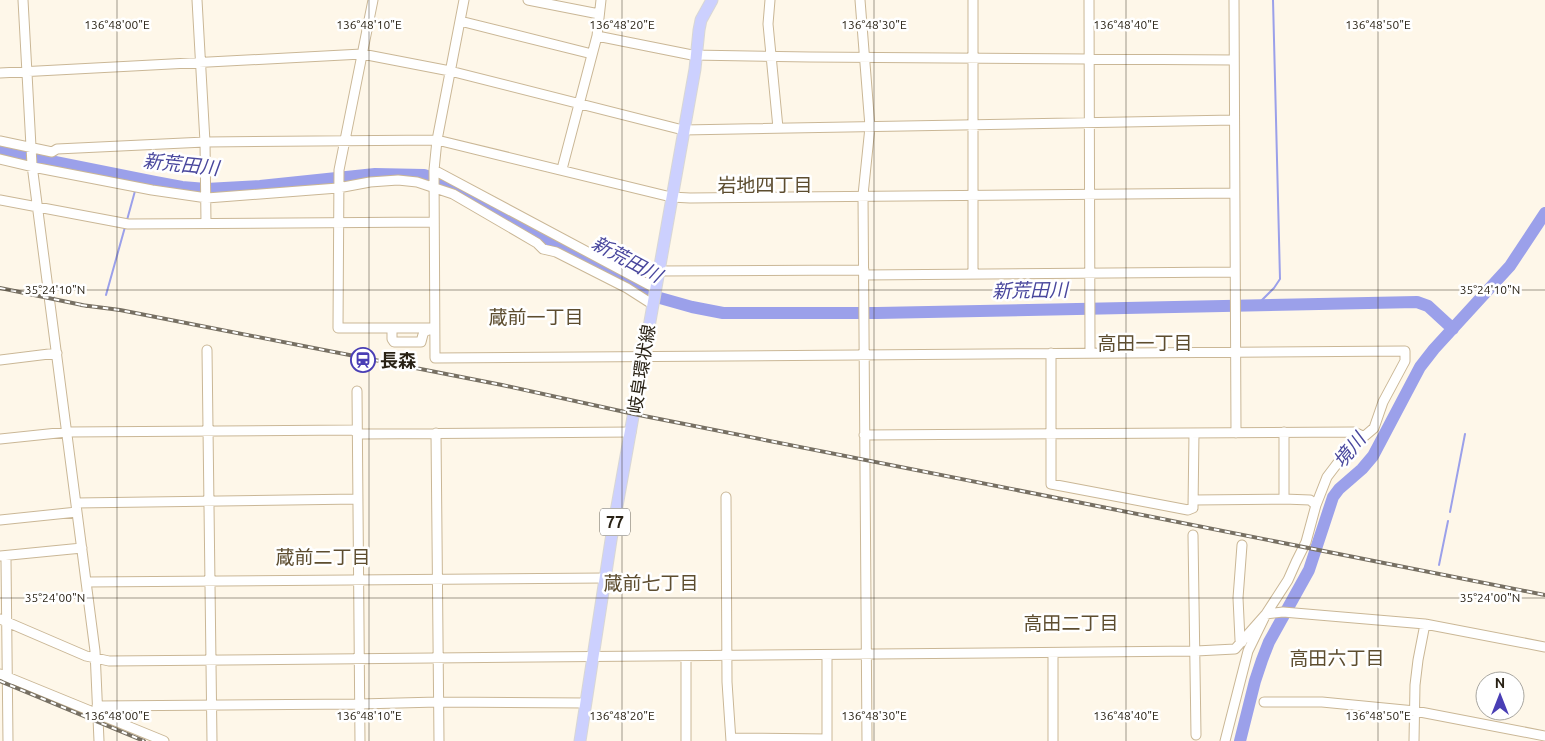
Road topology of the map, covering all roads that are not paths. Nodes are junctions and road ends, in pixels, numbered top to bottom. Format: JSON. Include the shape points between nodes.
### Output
{"nodes":[{"id":1,"x":23,"y":0,"type":"edge"},
{"id":2,"x":197,"y":0,"type":"edge"},
{"id":3,"x":373,"y":0,"type":"edge"},
{"id":4,"x":464,"y":0,"type":"edge"},
{"id":5,"x":528,"y":0,"type":"edge"},
{"id":6,"x":601,"y":0,"type":"edge"},
{"id":7,"x":712,"y":0,"type":"edge"},
{"id":8,"x":770,"y":0,"type":"edge"},
{"id":9,"x":860,"y":0,"type":"edge"},
{"id":10,"x":973,"y":0,"type":"edge"},
{"id":11,"x":1089,"y":0,"type":"edge"},
{"id":12,"x":1234,"y":0,"type":"edge"},
{"id":13,"x":599,"y":14,"type":"junction"},
{"id":14,"x":460,"y":21,"type":"junction"},
{"id":15,"x":597,"y":36,"type":"junction"},
{"id":16,"x":362,"y":54,"type":"junction"},
{"id":17,"x":592,"y":54,"type":"junction"},
{"id":18,"x":696,"y":55,"type":"junction"},
{"id":19,"x":771,"y":57,"type":"junction"},
{"id":20,"x":865,"y":57,"type":"junction"},
{"id":21,"x":972,"y":58,"type":"junction"},
{"id":22,"x":1089,"y":59,"type":"junction"},
{"id":23,"x":1234,"y":60,"type":"junction"},
{"id":24,"x":200,"y":62,"type":"junction"},
{"id":25,"x":450,"y":70,"type":"junction"},
{"id":26,"x":27,"y":71,"type":"junction"},
{"id":27,"x":0,"y":73,"type":"edge"},
{"id":28,"x":579,"y":103,"type":"junction"},
{"id":29,"x":1234,"y":120,"type":"junction"},
{"id":30,"x":1089,"y":122,"type":"junction"},
{"id":31,"x":972,"y":125,"type":"junction"},
{"id":32,"x":870,"y":126,"type":"junction"},
{"id":33,"x":778,"y":128,"type":"junction"},
{"id":34,"x":683,"y":130,"type":"junction"},
{"id":35,"x":437,"y":140,"type":"junction"},
{"id":36,"x":0,"y":141,"type":"edge"},
{"id":37,"x":345,"y":141,"type":"junction"},
{"id":38,"x":205,"y":142,"type":"junction"},
{"id":39,"x":31,"y":148,"type":"junction"},
{"id":40,"x":0,"y":159,"type":"edge"},
{"id":41,"x":33,"y":166,"type":"junction"},
{"id":42,"x":562,"y":169,"type":"junction"},
{"id":43,"x":434,"y":172,"type":"junction"},
{"id":44,"x":338,"y":186,"type":"junction"},
{"id":45,"x":433,"y":187,"type":"junction"},
{"id":46,"x":1089,"y":193,"type":"junction"},
{"id":47,"x":1234,"y":193,"type":"junction"},
{"id":48,"x":863,"y":195,"type":"junction"},
{"id":49,"x":972,"y":195,"type":"junction"},
{"id":50,"x":207,"y":196,"type":"junction"},
{"id":51,"x":671,"y":197,"type":"junction"},
{"id":52,"x":0,"y":200,"type":"edge"},
{"id":53,"x":38,"y":207,"type":"junction"},
{"id":54,"x":434,"y":222,"type":"junction"},
{"id":55,"x":206,"y":223,"type":"junction"},
{"id":56,"x":338,"y":223,"type":"junction"},
{"id":57,"x":658,"y":271,"type":"junction"},
{"id":58,"x":864,"y":272,"type":"junction"},
{"id":59,"x":1234,"y":272,"type":"junction"},
{"id":60,"x":1090,"y":273,"type":"junction"},
{"id":61,"x":973,"y":274,"type":"junction"},
{"id":62,"x":655,"y":288,"type":"junction"},
{"id":63,"x":652,"y":304,"type":"junction"},
{"id":64,"x":392,"y":328,"type":"junction"},
{"id":65,"x":434,"y":328,"type":"junction"},
{"id":66,"x":207,"y":350,"type":"dead end"},
{"id":67,"x":1235,"y":352,"type":"junction"},
{"id":68,"x":57,"y":353,"type":"junction"},
{"id":69,"x":1051,"y":353,"type":"junction"},
{"id":70,"x":1090,"y":353,"type":"junction"},
{"id":71,"x":864,"y":355,"type":"junction"},
{"id":72,"x":643,"y":357,"type":"junction"},
{"id":73,"x":0,"y":360,"type":"edge"},
{"id":74,"x":357,"y":391,"type":"dead end"},
{"id":75,"x":209,"y":431,"type":"junction"},
{"id":76,"x":67,"y":432,"type":"junction"},
{"id":77,"x":357,"y":432,"type":"junction"},
{"id":78,"x":631,"y":432,"type":"junction"},
{"id":79,"x":1284,"y":432,"type":"junction"},
{"id":80,"x":436,"y":433,"type":"junction"},
{"id":81,"x":1052,"y":433,"type":"junction"},
{"id":82,"x":1194,"y":433,"type":"junction"},
{"id":83,"x":1236,"y":433,"type":"junction"},
{"id":84,"x":864,"y":435,"type":"junction"},
{"id":85,"x":1363,"y":436,"type":"junction"},
{"id":86,"x":0,"y":439,"type":"edge"},
{"id":87,"x":726,"y":497,"type":"dead end"},
{"id":88,"x":358,"y":499,"type":"junction"},
{"id":89,"x":1284,"y":499,"type":"junction"},
{"id":90,"x":1194,"y":500,"type":"junction"},
{"id":91,"x":209,"y":501,"type":"junction"},
{"id":92,"x":1316,"y":505,"type":"junction"},
{"id":93,"x":76,"y":507,"type":"junction"},
{"id":94,"x":0,"y":520,"type":"edge"},
{"id":95,"x":1193,"y":535,"type":"dead end"},
{"id":96,"x":1242,"y":545,"type":"dead end"},
{"id":97,"x":82,"y":548,"type":"junction"},
{"id":98,"x":2,"y":556,"type":"edge"},
{"id":99,"x":605,"y":578,"type":"junction"},
{"id":100,"x":437,"y":579,"type":"junction"},
{"id":101,"x":209,"y":580,"type":"junction"},
{"id":102,"x":358,"y":580,"type":"junction"},
{"id":103,"x":86,"y":582,"type":"junction"},
{"id":104,"x":1269,"y":613,"type":"junction"},
{"id":105,"x":3,"y":620,"type":"edge"},
{"id":106,"x":1425,"y":624,"type":"junction"},
{"id":107,"x":1239,"y":645,"type":"junction"},
{"id":108,"x":1545,"y":647,"type":"edge"},
{"id":109,"x":1196,"y":651,"type":"junction"},
{"id":110,"x":1053,"y":653,"type":"junction"},
{"id":111,"x":866,"y":654,"type":"junction"},
{"id":112,"x":827,"y":655,"type":"junction"},
{"id":113,"x":592,"y":656,"type":"junction"},
{"id":114,"x":686,"y":656,"type":"junction"},
{"id":115,"x":727,"y":656,"type":"junction"},
{"id":116,"x":359,"y":658,"type":"junction"},
{"id":117,"x":438,"y":658,"type":"junction"},
{"id":118,"x":96,"y":659,"type":"junction"},
{"id":119,"x":211,"y":660,"type":"junction"},
{"id":120,"x":4,"y":676,"type":"edge"},
{"id":121,"x":438,"y":702,"type":"junction"},
{"id":122,"x":1264,"y":702,"type":"dead end"},
{"id":123,"x":586,"y":703,"type":"junction"},
{"id":124,"x":211,"y":704,"type":"junction"},
{"id":125,"x":360,"y":704,"type":"junction"},
{"id":126,"x":98,"y":710,"type":"junction"},
{"id":127,"x":1415,"y":711,"type":"junction"},
{"id":128,"x":3,"y":712,"type":"edge"},
{"id":129,"x":1196,"y":735,"type":"dead end"},
{"id":130,"x":1545,"y":736,"type":"edge"},
{"id":131,"x":731,"y":740,"type":"edge"},
{"id":132,"x":827,"y":740,"type":"edge"},
{"id":133,"x":8,"y":741,"type":"edge"},
{"id":134,"x":99,"y":741,"type":"edge"},
{"id":135,"x":164,"y":741,"type":"edge"},
{"id":136,"x":212,"y":741,"type":"edge"},
{"id":137,"x":360,"y":741,"type":"edge"},
{"id":138,"x":439,"y":741,"type":"edge"},
{"id":139,"x":580,"y":741,"type":"edge"},
{"id":140,"x":686,"y":741,"type":"edge"},
{"id":141,"x":867,"y":741,"type":"edge"},
{"id":142,"x":1054,"y":741,"type":"edge"},
{"id":143,"x":1225,"y":741,"type":"edge"},
{"id":144,"x":1414,"y":741,"type":"edge"}],
"edges":[{"from":1,"to":26,"type":"street"},
{"from":2,"to":24,"type":"street"},
{"from":3,"to":16,"type":"street"},
{"from":4,"to":14,"type":"street"},
{"from":5,"to":13,"type":"street"},
{"from":6,"to":13,"type":"street"},
{"from":7,"to":18,"type":"main road","name":"岐阜環状線","number":"77","via":[[701,20]]},
{"from":8,"to":19,"type":"street"},
{"from":9,"to":20,"type":"street"},
{"from":10,"to":21,"type":"street"},
{"from":11,"to":22,"type":"street"},
{"from":12,"to":23,"type":"street"},
{"from":13,"to":15,"type":"street"},
{"from":14,"to":17,"type":"street"},
{"from":14,"to":25,"type":"street"},
{"from":15,"to":17,"type":"street"},
{"from":15,"to":18,"type":"street"},
{"from":16,"to":24,"type":"street"},
{"from":16,"to":25,"type":"street"},
{"from":16,"to":37,"type":"street"},
{"from":17,"to":28,"type":"street"},
{"from":18,"to":19,"type":"street"},
{"from":18,"to":34,"type":"main road","name":"岐阜環状線","number":"77"},
{"from":19,"to":20,"type":"street"},
{"from":19,"to":33,"type":"street"},
{"from":20,"to":21,"type":"street"},
{"from":20,"to":32,"type":"street"},
{"from":21,"to":22,"type":"street"},
{"from":21,"to":31,"type":"street"},
{"from":22,"to":23,"type":"street"},
{"from":22,"to":30,"type":"street"},
{"from":23,"to":29,"type":"street"},
{"from":24,"to":26,"type":"street"},
{"from":24,"to":38,"type":"street"},
{"from":25,"to":28,"type":"street"},
{"from":25,"to":35,"type":"street"},
{"from":26,"to":27,"type":"street"},
{"from":26,"to":39,"type":"street"},
{"from":28,"to":34,"type":"street"},
{"from":28,"to":42,"type":"street"},
{"from":29,"to":30,"type":"street"},
{"from":29,"to":47,"type":"street"},
{"from":30,"to":31,"type":"street"},
{"from":30,"to":46,"type":"street"},
{"from":31,"to":32,"type":"street"},
{"from":31,"to":49,"type":"street"},
{"from":32,"to":33,"type":"street"},
{"from":32,"to":48,"type":"street"},
{"from":33,"to":34,"type":"street"},
{"from":34,"to":51,"type":"main road","name":"岐阜環状線","number":"77"},
{"from":35,"to":37,"type":"street"},
{"from":35,"to":42,"type":"street"},
{"from":35,"to":43,"type":"street"},
{"from":36,"to":39,"type":"street"},
{"from":37,"to":38,"type":"street"},
{"from":37,"to":44,"type":"street"},
{"from":38,"to":39,"type":"street","via":[[57,149],[52,152]]},
{"from":38,"to":50,"type":"street"},
{"from":39,"to":41,"type":"street"},
{"from":40,"to":41,"type":"street"},
{"from":41,"to":50,"type":"street","via":[[152,190]]},
{"from":41,"to":53,"type":"street"},
{"from":42,"to":51,"type":"street"},
{"from":43,"to":45,"type":"street"},
{"from":43,"to":62,"type":"street"},
{"from":44,"to":45,"type":"street","via":[[398,180]]},
{"from":44,"to":50,"type":"street"},
{"from":44,"to":56,"type":"street"},
{"from":45,"to":54,"type":"street"},
{"from":45,"to":63,"type":"street","via":[[453,194],[543,249],[556,252]]},
{"from":46,"to":47,"type":"street"},
{"from":46,"to":49,"type":"street"},
{"from":46,"to":60,"type":"street"},
{"from":47,"to":59,"type":"street"},
{"from":48,"to":49,"type":"street"},
{"from":48,"to":51,"type":"street"},
{"from":48,"to":58,"type":"street"},
{"from":49,"to":61,"type":"street"},
{"from":50,"to":55,"type":"street"},
{"from":51,"to":57,"type":"main road","name":"岐阜環状線","number":"77"},
{"from":52,"to":53,"type":"street"},
{"from":53,"to":55,"type":"street","via":[[128,224]]},
{"from":53,"to":68,"type":"street"},
{"from":54,"to":56,"type":"street"},
{"from":54,"to":65,"type":"street"},
{"from":55,"to":56,"type":"street"},
{"from":56,"to":64,"type":"street","via":[[338,328]]},
{"from":57,"to":58,"type":"street"},
{"from":57,"to":62,"type":"main road","name":"岐阜環状線","number":"77"},
{"from":58,"to":61,"type":"street"},
{"from":58,"to":71,"type":"street"},
{"from":59,"to":60,"type":"street"},
{"from":59,"to":67,"type":"street"},
{"from":60,"to":61,"type":"street"},
{"from":60,"to":70,"type":"street"},
{"from":62,"to":63,"type":"main road","name":"岐阜環状線","number":"77"},
{"from":63,"to":72,"type":"main road","name":"岐阜環状線","number":"77"},
{"from":64,"to":65,"type":"street"},
{"from":64,"to":65,"type":"street","via":[[394,342],[421,342],[424,331]]},
{"from":65,"to":72,"type":"street","via":[[435,358]]},
{"from":66,"to":75,"type":"street"},
{"from":67,"to":70,"type":"street"},
{"from":67,"to":83,"type":"street"},
{"from":67,"to":85,"type":"street","via":[[1405,351],[1405,361],[1383,402],[1374,428]]},
{"from":68,"to":73,"type":"street"},
{"from":68,"to":76,"type":"street"},
{"from":69,"to":70,"type":"street"},
{"from":69,"to":71,"type":"street"},
{"from":69,"to":81,"type":"street"},
{"from":71,"to":72,"type":"street"},
{"from":71,"to":84,"type":"street"},
{"from":72,"to":78,"type":"main road","name":"岐阜環状線","number":"77"},
{"from":74,"to":77,"type":"street"},
{"from":75,"to":76,"type":"street"},
{"from":75,"to":77,"type":"street"},
{"from":75,"to":91,"type":"street"},
{"from":76,"to":86,"type":"street"},
{"from":76,"to":93,"type":"street"},
{"from":77,"to":80,"type":"street"},
{"from":77,"to":88,"type":"street"},
{"from":78,"to":80,"type":"street"},
{"from":78,"to":99,"type":"main road","name":"岐阜環状線","number":"77"},
{"from":79,"to":83,"type":"street"},
{"from":79,"to":85,"type":"street","via":[[1354,432]]},
{"from":79,"to":89,"type":"street"},
{"from":80,"to":100,"type":"street"},
{"from":81,"to":82,"type":"street"},
{"from":81,"to":84,"type":"street"},
{"from":81,"to":90,"type":"street","via":[[1051,484],[1188,510],[1193,508]]},
{"from":82,"to":83,"type":"street"},
{"from":82,"to":90,"type":"street"},
{"from":84,"to":111,"type":"street"},
{"from":85,"to":92,"type":"street","via":[[1327,477]]},
{"from":87,"to":115,"type":"street"},
{"from":88,"to":91,"type":"street"},
{"from":88,"to":102,"type":"street"},
{"from":89,"to":90,"type":"street"},
{"from":89,"to":92,"type":"street","via":[[1310,500]]},
{"from":91,"to":93,"type":"street"},
{"from":91,"to":101,"type":"street"},
{"from":92,"to":104,"type":"street","via":[[1306,542]]},
{"from":93,"to":94,"type":"street"},
{"from":93,"to":97,"type":"street"},
{"from":95,"to":109,"type":"street"},
{"from":96,"to":107,"type":"street"},
{"from":97,"to":98,"type":"street"},
{"from":97,"to":103,"type":"street"},
{"from":98,"to":105,"type":"street","via":[[6,560]]},
{"from":99,"to":100,"type":"street"},
{"from":99,"to":113,"type":"main road","name":"岐阜環状線","number":"77"},
{"from":100,"to":102,"type":"street"},
{"from":100,"to":117,"type":"street"},
{"from":101,"to":102,"type":"street"},
{"from":101,"to":103,"type":"street"},
{"from":101,"to":119,"type":"street"},
{"from":102,"to":116,"type":"street"},
{"from":103,"to":118,"type":"street"},
{"from":104,"to":106,"type":"street"},
{"from":104,"to":107,"type":"street"},
{"from":104,"to":143,"type":"street","via":[[1248,651]]},
{"from":105,"to":118,"type":"street"},
{"from":105,"to":120,"type":"street"},
{"from":106,"to":108,"type":"street"},
{"from":106,"to":127,"type":"street","via":[[1418,660]]},
{"from":107,"to":109,"type":"street"},
{"from":109,"to":110,"type":"street"},
{"from":109,"to":129,"type":"street"},
{"from":110,"to":111,"type":"street"},
{"from":110,"to":142,"type":"street"},
{"from":111,"to":112,"type":"street"},
{"from":111,"to":141,"type":"street"},
{"from":112,"to":115,"type":"street"},
{"from":112,"to":132,"type":"street"},
{"from":113,"to":114,"type":"street"},
{"from":113,"to":117,"type":"street"},
{"from":113,"to":123,"type":"main road","name":"岐阜環状線","number":"77"},
{"from":114,"to":115,"type":"street"},
{"from":114,"to":140,"type":"street"},
{"from":115,"to":131,"type":"street"},
{"from":116,"to":117,"type":"street"},
{"from":116,"to":119,"type":"street"},
{"from":116,"to":125,"type":"street"},
{"from":117,"to":121,"type":"street"},
{"from":118,"to":119,"type":"street"},
{"from":118,"to":126,"type":"street"},
{"from":119,"to":124,"type":"street"},
{"from":120,"to":126,"type":"street"},
{"from":120,"to":128,"type":"street"},
{"from":121,"to":123,"type":"street"},
{"from":121,"to":125,"type":"street"},
{"from":121,"to":138,"type":"street"},
{"from":122,"to":127,"type":"street","via":[[1322,702]]},
{"from":123,"to":139,"type":"main road","name":"岐阜環状線","number":"77"},
{"from":124,"to":125,"type":"street"},
{"from":124,"to":126,"type":"street"},
{"from":124,"to":136,"type":"street"},
{"from":125,"to":137,"type":"street"},
{"from":126,"to":134,"type":"street"},
{"from":126,"to":135,"type":"street"},
{"from":127,"to":130,"type":"street"},
{"from":127,"to":144,"type":"street"},
{"from":128,"to":133,"type":"street"},
{"from":131,"to":132,"type":"street"}]}
